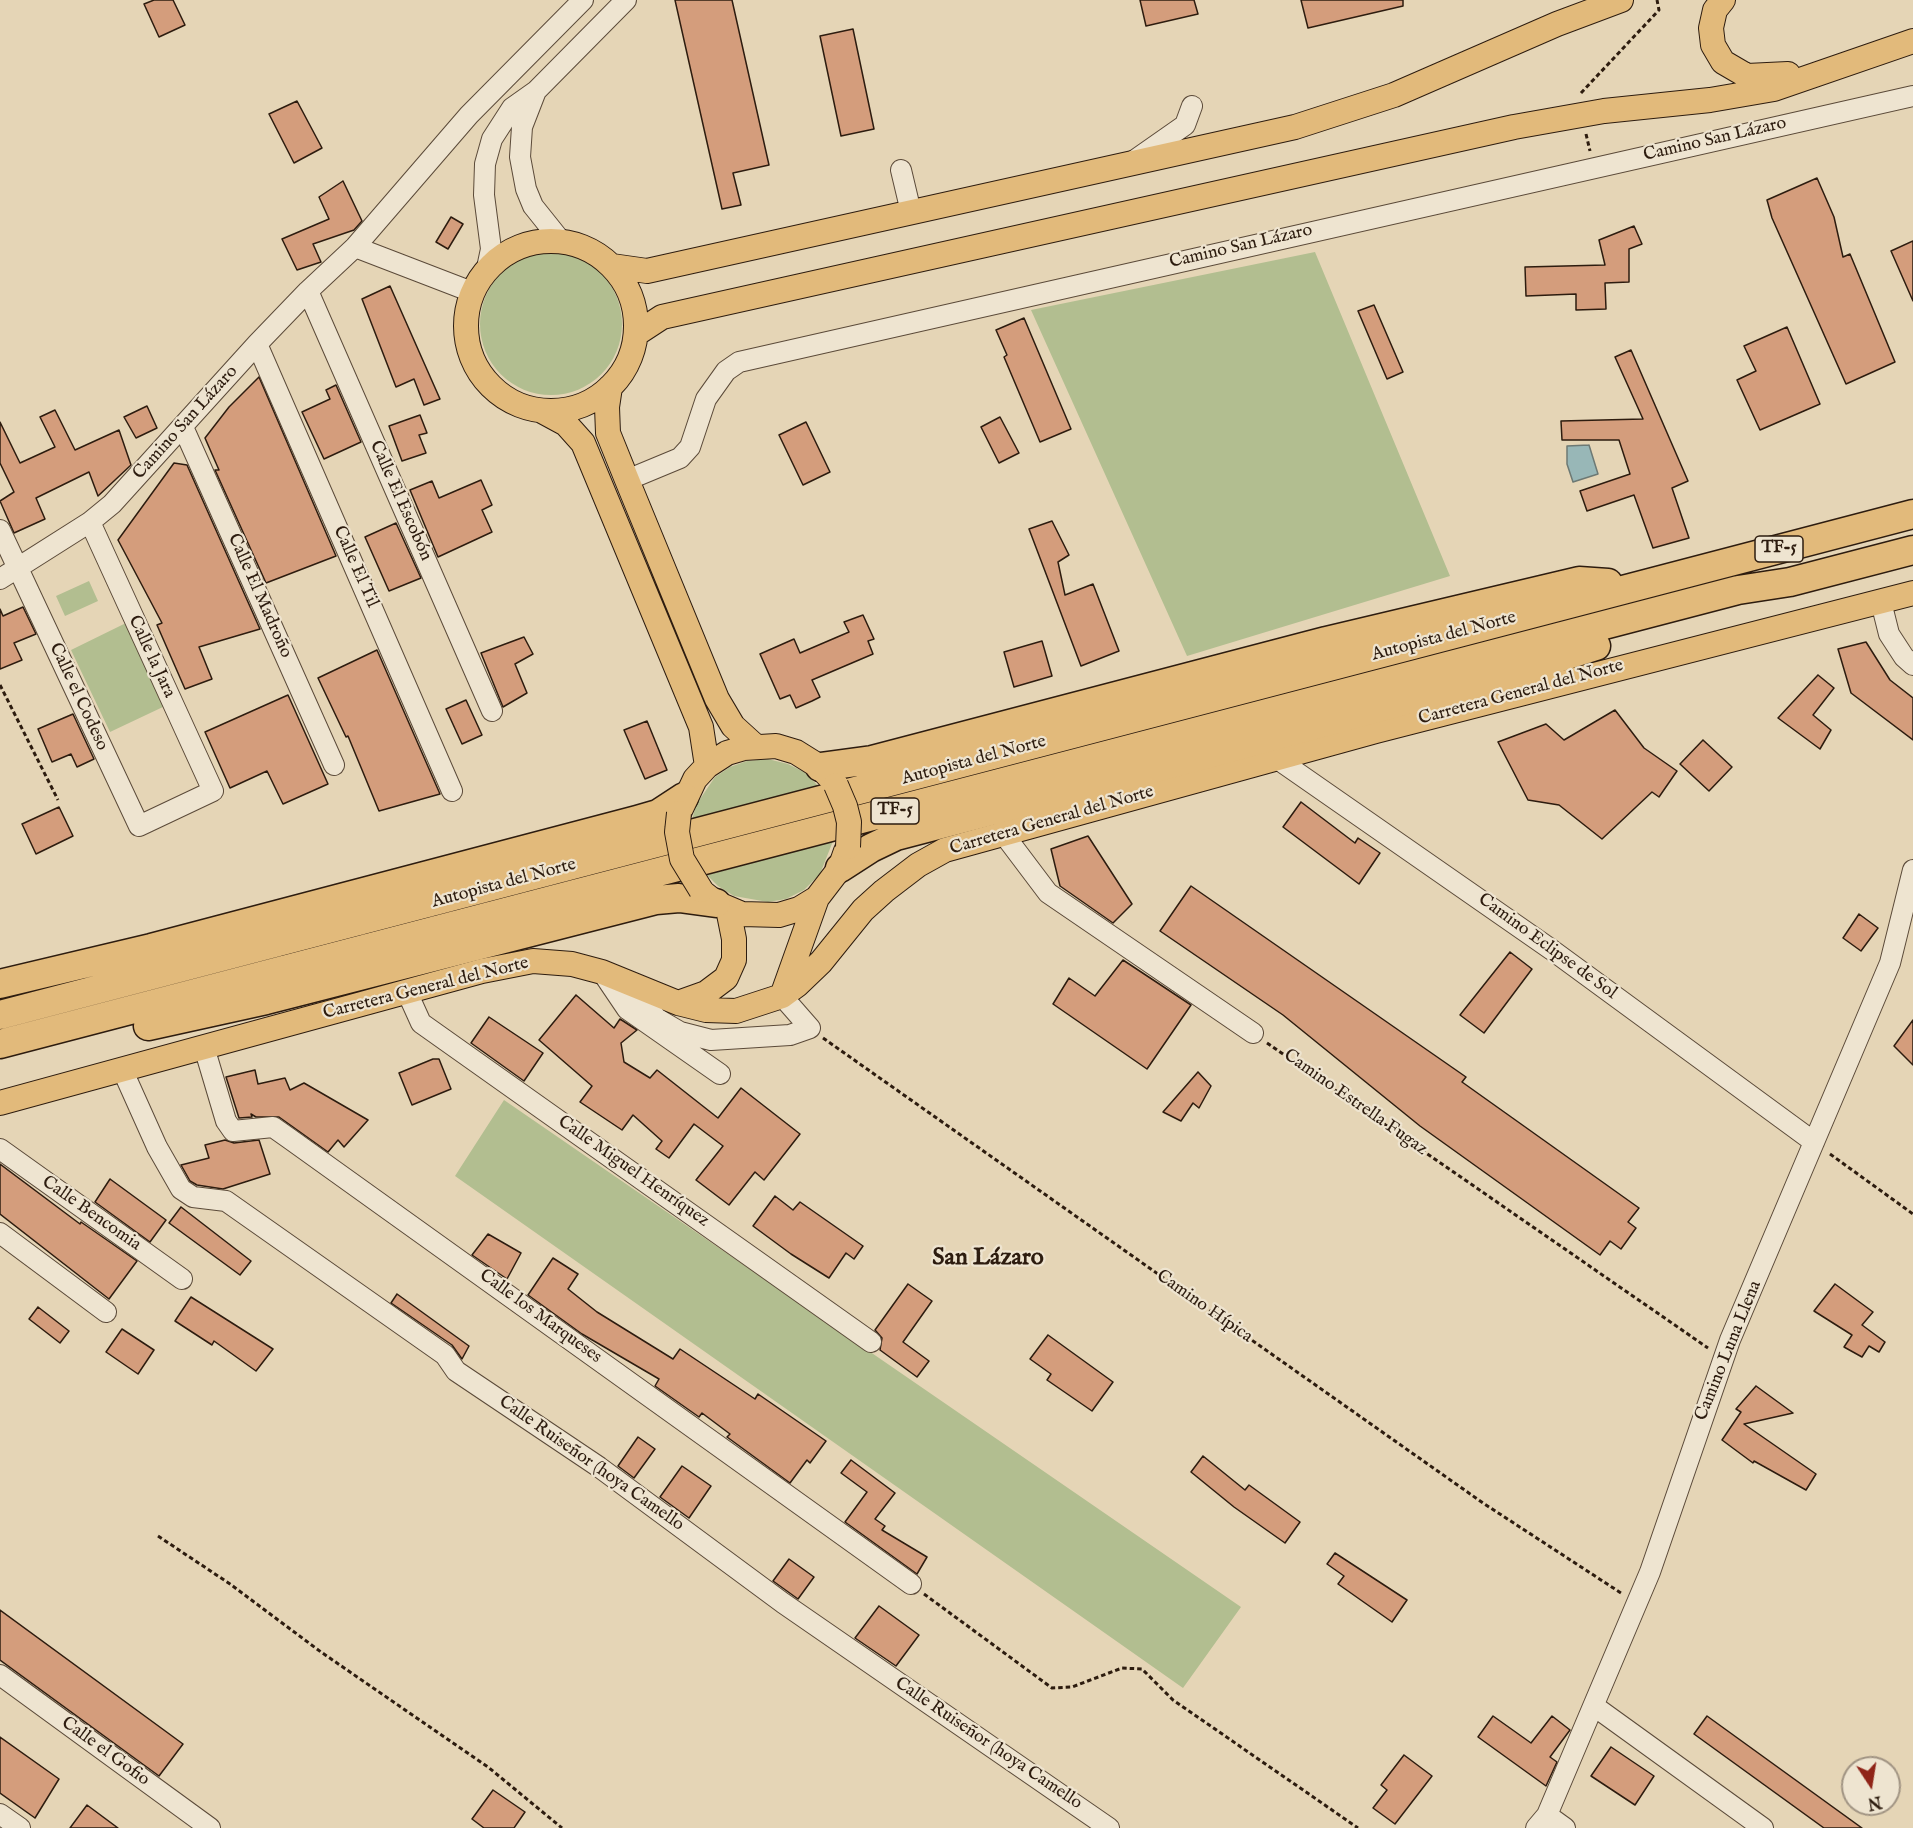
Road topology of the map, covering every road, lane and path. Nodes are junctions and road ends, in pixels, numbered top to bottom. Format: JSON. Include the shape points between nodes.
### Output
{"nodes":[{"id":1,"x":584,"y":0,"type":"edge"},
{"id":2,"x":626,"y":0,"type":"edge"},
{"id":3,"x":1621,"y":0,"type":"edge"},
{"id":4,"x":1657,"y":0,"type":"edge"},
{"id":5,"x":1723,"y":0,"type":"edge"},
{"id":6,"x":1913,"y":41,"type":"edge"},
{"id":7,"x":1817,"y":73,"type":"junction"},
{"id":8,"x":536,"y":91,"type":"junction"},
{"id":9,"x":1913,"y":96,"type":"edge"},
{"id":10,"x":1192,"y":106,"type":"dead end"},
{"id":11,"x":1582,"y":115,"type":"junction"},
{"id":12,"x":1129,"y":164,"type":"junction"},
{"id":13,"x":1594,"y":167,"type":"junction"},
{"id":14,"x":901,"y":170,"type":"dead end"},
{"id":15,"x":911,"y":212,"type":"junction"},
{"id":16,"x":561,"y":241,"type":"junction"},
{"id":17,"x":355,"y":247,"type":"junction"},
{"id":18,"x":612,"y":266,"type":"junction"},
{"id":19,"x":487,"y":268,"type":"junction"},
{"id":20,"x":308,"y":291,"type":"junction"},
{"id":21,"x":472,"y":292,"type":"junction"},
{"id":22,"x":636,"y":334,"type":"junction"},
{"id":23,"x":257,"y":344,"type":"junction"},
{"id":24,"x":610,"y":387,"type":"junction"},
{"id":25,"x":542,"y":411,"type":"junction"},
{"id":26,"x":183,"y":427,"type":"junction"},
{"id":27,"x":627,"y":480,"type":"junction"},
{"id":28,"x":1913,"y":514,"type":"edge"},
{"id":29,"x":90,"y":522,"type":"junction"},
{"id":30,"x":0,"y":530,"type":"edge"},
{"id":31,"x":1913,"y":550,"type":"edge"},
{"id":32,"x":18,"y":568,"type":"junction"},
{"id":33,"x":0,"y":579,"type":"edge"},
{"id":34,"x":1790,"y":582,"type":"junction"},
{"id":35,"x":1646,"y":584,"type":"junction"},
{"id":36,"x":1911,"y":597,"type":"edge"},
{"id":37,"x":1881,"y":602,"type":"junction"},
{"id":38,"x":1913,"y":665,"type":"edge"},
{"id":39,"x":0,"y":685,"type":"edge"},
{"id":40,"x":492,"y":711,"type":"dead end"},
{"id":41,"x":755,"y":746,"type":"junction"},
{"id":42,"x":1276,"y":758,"type":"junction"},
{"id":43,"x":334,"y":765,"type":"dead end"},
{"id":44,"x":707,"y":766,"type":"junction"},
{"id":45,"x":828,"y":776,"type":"junction"},
{"id":46,"x":452,"y":791,"type":"dead end"},
{"id":47,"x":58,"y":800,"type":"dead end"},
{"id":48,"x":682,"y":805,"type":"junction"},
{"id":49,"x":139,"y":826,"type":"joint"},
{"id":50,"x":1002,"y":832,"type":"junction"},
{"id":51,"x":844,"y":858,"type":"junction"},
{"id":52,"x":1913,"y":870,"type":"edge"},
{"id":53,"x":817,"y":898,"type":"junction"},
{"id":54,"x":715,"y":901,"type":"junction"},
{"id":55,"x":602,"y":972,"type":"junction"},
{"id":56,"x":0,"y":984,"type":"edge"},
{"id":57,"x":636,"y":987,"type":"junction"},
{"id":58,"x":407,"y":992,"type":"junction"},
{"id":59,"x":782,"y":996,"type":"junction"},
{"id":60,"x":678,"y":1004,"type":"junction"},
{"id":61,"x":0,"y":1015,"type":"edge"},
{"id":62,"x":810,"y":1028,"type":"junction"},
{"id":63,"x":1253,"y":1033,"type":"joint"},
{"id":64,"x":0,"y":1044,"type":"edge"},
{"id":65,"x":204,"y":1047,"type":"junction"},
{"id":66,"x":0,"y":1060,"type":"edge"},
{"id":67,"x":122,"y":1069,"type":"junction"},
{"id":68,"x":720,"y":1074,"type":"dead end"},
{"id":69,"x":0,"y":1103,"type":"edge"},
{"id":70,"x":1814,"y":1143,"type":"junction"},
{"id":71,"x":0,"y":1149,"type":"edge"},
{"id":72,"x":1913,"y":1214,"type":"edge"},
{"id":73,"x":0,"y":1233,"type":"edge"},
{"id":74,"x":182,"y":1279,"type":"dead end"},
{"id":75,"x":106,"y":1312,"type":"dead end"},
{"id":76,"x":871,"y":1341,"type":"dead end"},
{"id":77,"x":1724,"y":1358,"type":"junction"},
{"id":78,"x":158,"y":1536,"type":"dead end"},
{"id":79,"x":911,"y":1584,"type":"joint"},
{"id":80,"x":1638,"y":1604,"type":"junction"},
{"id":81,"x":0,"y":1675,"type":"edge"},
{"id":82,"x":1594,"y":1706,"type":"junction"},
{"id":83,"x":0,"y":1814,"type":"edge"},
{"id":84,"x":1541,"y":1822,"type":"edge"},
{"id":85,"x":20,"y":1828,"type":"edge"},
{"id":86,"x":210,"y":1828,"type":"edge"},
{"id":87,"x":562,"y":1828,"type":"edge"},
{"id":88,"x":1109,"y":1828,"type":"edge"},
{"id":89,"x":1358,"y":1828,"type":"edge"},
{"id":90,"x":1565,"y":1828,"type":"edge"},
{"id":91,"x":1763,"y":1828,"type":"edge"}],
"edges":[{"from":1,"to":17,"type":"street","name":"Camino San Lázaro","via":[[469,115]]},
{"from":2,"to":8,"type":"street"},
{"from":3,"to":12,"type":"main road","via":[[1394,96],[1337,115]]},
{"from":4,"to":11,"type":"path","via":[[1659,10],[1579,95]]},
{"from":5,"to":7,"type":"main road","via":[[1713,17],[1711,36],[1717,53],[1731,69],[1757,77]]},
{"from":6,"to":7,"type":"main road"},
{"from":7,"to":11,"type":"main road","via":[[1802,82],[1752,94]]},
{"from":8,"to":16,"type":"street","via":[[522,127],[519,157],[533,206]]},
{"from":8,"to":19,"type":"street","via":[[512,108],[492,139],[485,164],[484,195],[491,249]]},
{"from":9,"to":13,"type":"street","name":"Camino San Lázaro"},
{"from":10,"to":12,"type":"street","via":[[1185,125]]},
{"from":11,"to":13,"type":"path"},
{"from":11,"to":22,"type":"main road","via":[[1514,126],[662,317]]},
{"from":12,"to":15,"type":"main road"},
{"from":13,"to":27,"type":"street","name":"Camino San Lázaro","via":[[739,362],[726,371],[706,399],[690,447],[680,458]]},
{"from":14,"to":15,"type":"street"},
{"from":15,"to":18,"type":"main road","via":[[647,271]]},
{"from":16,"to":18,"type":"main road","via":[[580,245]]},
{"from":16,"to":19,"type":"main road","via":[[534,242],[517,248]]},
{"from":17,"to":20,"type":"street","name":"Camino San Lázaro"},
{"from":17,"to":21,"type":"street"},
{"from":18,"to":22,"type":"main road","via":[[632,298]]},
{"from":19,"to":21,"type":"main road"},
{"from":20,"to":23,"type":"street","name":"Camino San Lázaro"},
{"from":20,"to":40,"type":"street","name":"Calle El Escobón"},
{"from":21,"to":25,"type":"main road","via":[[466,336],[483,378],[500,394]]},
{"from":22,"to":24,"type":"main road","via":[[632,354]]},
{"from":23,"to":26,"type":"street","name":"Camino San Lázaro"},
{"from":23,"to":46,"type":"street","name":"Calle El Til"},
{"from":24,"to":25,"type":"main road","via":[[579,406]]},
{"from":24,"to":27,"type":"main road","via":[[608,433]]},
{"from":25,"to":44,"type":"main road","via":[[566,424],[583,443],[702,727]]},
{"from":26,"to":29,"type":"street","name":"Camino San Lázaro","via":[[112,504]]},
{"from":26,"to":43,"type":"street","name":"Calle El Madroño"},
{"from":27,"to":41,"type":"main road","via":[[717,699],[733,726]]},
{"from":28,"to":35,"type":"highway","name":"Autopista del Norte","number":"TF-5"},
{"from":29,"to":32,"type":"street","name":"Camino San Lázaro"},
{"from":29,"to":49,"type":"street","name":"Calle la Jara","via":[[213,791]]},
{"from":30,"to":32,"type":"street","name":"Calle el Codeso"},
{"from":31,"to":34,"type":"highway","name":"Autopista del Norte","number":"TF-5"},
{"from":32,"to":33,"type":"street","name":"Camino San Lázaro"},
{"from":32,"to":49,"type":"street","name":"Calle el Codeso"},
{"from":34,"to":51,"type":"highway","via":[[1742,605],[1533,666],[896,836]]},
{"from":34,"to":64,"type":"highway","name":"Autopista del Norte","number":"TF-5","via":[[1738,590]]},
{"from":35,"to":45,"type":"highway","via":[[1579,581],[1326,641],[872,760]]},
{"from":35,"to":61,"type":"highway","name":"Autopista del Norte","number":"TF-5"},
{"from":36,"to":37,"type":"main road","name":"Carretera General del Norte"},
{"from":37,"to":38,"type":"street","via":[[1889,634]]},
{"from":37,"to":42,"type":"main road","name":"Carretera General del Norte"},
{"from":39,"to":47,"type":"path"},
{"from":41,"to":44,"type":"main road","via":[[727,753]]},
{"from":41,"to":45,"type":"main road","via":[[776,746],[796,752]]},
{"from":42,"to":50,"type":"main road","name":"Carretera General del Norte"},
{"from":42,"to":70,"type":"street","name":"Camino Eclipse de Sol","via":[[1552,950]]},
{"from":44,"to":48,"type":"main road","via":[[695,779]]},
{"from":45,"to":51,"type":"main road","bridge":true,"via":[[845,806],[849,822]]},
{"from":48,"to":54,"type":"main road","bridge":true,"via":[[677,832],[682,859]]},
{"from":48,"to":56,"type":"highway","via":[[151,948]]},
{"from":50,"to":59,"type":"main road","name":"Carretera General del Norte","via":[[945,850],[918,865],[863,910],[821,962]]},
{"from":50,"to":63,"type":"street","via":[[1048,893]]},
{"from":51,"to":53,"type":"main road"},
{"from":52,"to":70,"type":"street","name":"Camino Luna Llena","via":[[1890,963]]},
{"from":53,"to":54,"type":"main road","via":[[799,909],[757,917]]},
{"from":53,"to":59,"type":"main road"},
{"from":54,"to":60,"type":"main road","via":[[734,939],[734,960],[726,978],[706,993]]},
{"from":54,"to":66,"type":"highway","via":[[656,900],[266,1000]]},
{"from":55,"to":57,"type":"main road","name":"Carretera General del Norte"},
{"from":55,"to":58,"type":"main road","name":"Carretera General del Norte","via":[[572,964],[533,961]]},
{"from":55,"to":68,"type":"street","via":[[627,1009]]},
{"from":57,"to":60,"type":"main road","name":"Carretera General del Norte"},
{"from":57,"to":62,"type":"street","via":[[656,1018],[680,1032],[711,1040],[790,1035]]},
{"from":58,"to":65,"type":"main road","name":"Carretera General del Norte"},
{"from":58,"to":76,"type":"street","name":"Calle Miguel Henríquez","via":[[421,1023]]},
{"from":59,"to":60,"type":"main road","name":"Carretera General del Norte","via":[[736,1011]]},
{"from":59,"to":62,"type":"street"},
{"from":62,"to":80,"type":"path","name":"Camino Hípica","via":[[1474,1496]]},
{"from":63,"to":77,"type":"path","name":"Camino Estrella Fugaz"},
{"from":65,"to":67,"type":"main road","name":"Carretera General del Norte"},
{"from":65,"to":79,"type":"street","name":"Calle los Marqueses","via":[[226,1121],[233,1131],[273,1127]]},
{"from":67,"to":69,"type":"main road","name":"Carretera General del Norte"},
{"from":67,"to":88,"type":"street","name":"Calle Ruiseñor (hoya Camello","via":[[157,1147],[181,1189],[193,1197],[226,1201],[445,1355],[456,1371],[599,1467],[783,1603]]},
{"from":70,"to":72,"type":"path"},
{"from":70,"to":77,"type":"street","name":"Camino Luna Llena"},
{"from":71,"to":74,"type":"street","name":"Calle Bencomia"},
{"from":73,"to":75,"type":"street"},
{"from":77,"to":80,"type":"street","name":"Camino Luna Llena"},
{"from":78,"to":87,"type":"path","via":[[488,1767]]},
{"from":79,"to":89,"type":"path","via":[[1052,1688],[1072,1687],[1122,1668],[1142,1669],[1173,1700]]},
{"from":80,"to":82,"type":"street","name":"Camino Luna Llena"},
{"from":81,"to":86,"type":"street","name":"Calle el Gofio"},
{"from":82,"to":84,"type":"street","name":"Camino Luna Llena"},
{"from":82,"to":91,"type":"street"},
{"from":83,"to":85,"type":"street"},
{"from":84,"to":90,"type":"street"}]}
